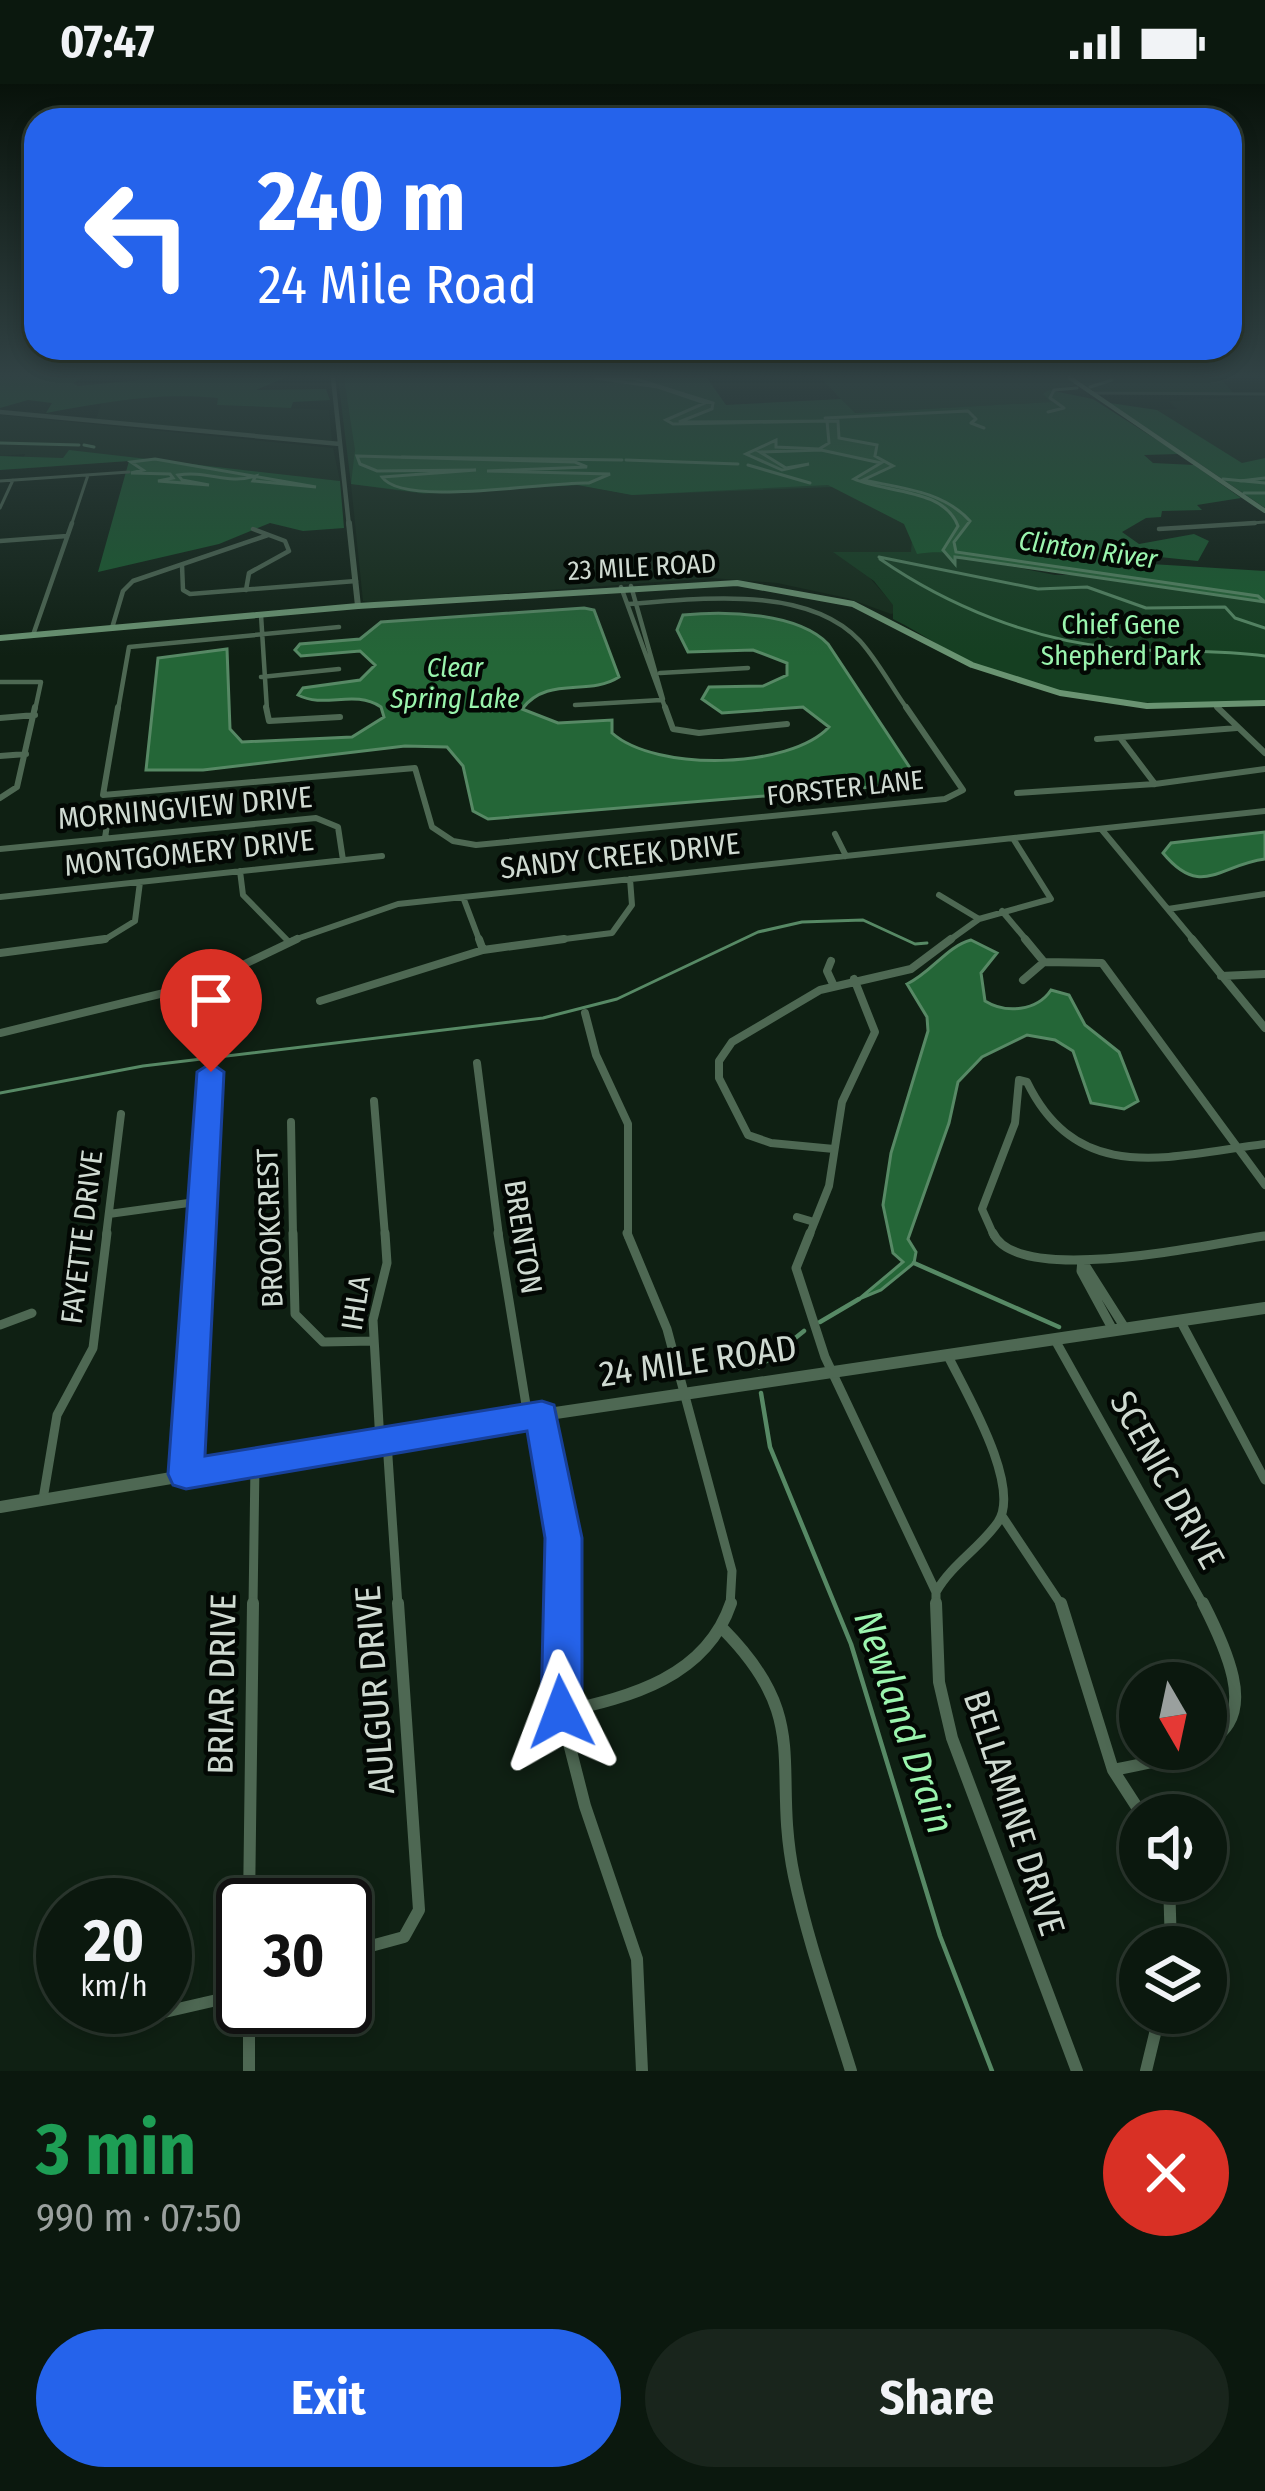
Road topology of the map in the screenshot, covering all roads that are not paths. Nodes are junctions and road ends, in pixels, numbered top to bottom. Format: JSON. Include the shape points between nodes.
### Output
{"nodes":[{"id":1,"x":343,"y":471,"type":"edge"},
{"id":2,"x":1208,"y":471,"type":"edge"},
{"id":3,"x":129,"y":472,"type":"dead end"},
{"id":4,"x":88,"y":475,"type":"junction"},
{"id":5,"x":13,"y":480,"type":"junction"},
{"id":6,"x":0,"y":481,"type":"edge"},
{"id":7,"x":0,"y":508,"type":"edge"},
{"id":8,"x":1265,"y":512,"type":"edge"},
{"id":9,"x":1265,"y":522,"type":"edge"},
{"id":10,"x":253,"y":530,"type":"dead end"},
{"id":11,"x":1159,"y":530,"type":"dead end"},
{"id":12,"x":268,"y":535,"type":"junction"},
{"id":13,"x":67,"y":536,"type":"junction"},
{"id":14,"x":0,"y":542,"type":"edge"},
{"id":15,"x":182,"y":565,"type":"junction"},
{"id":16,"x":356,"y":580,"type":"junction"},
{"id":17,"x":626,"y":587,"type":"junction"},
{"id":18,"x":246,"y":590,"type":"junction"},
{"id":19,"x":632,"y":603,"type":"junction"},
{"id":20,"x":358,"y":607,"type":"junction"},
{"id":21,"x":257,"y":616,"type":"junction"},
{"id":22,"x":339,"y":627,"type":"dead end"},
{"id":23,"x":112,"y":628,"type":"junction"},
{"id":24,"x":259,"y":631,"type":"junction"},
{"id":25,"x":33,"y":635,"type":"junction"},
{"id":26,"x":0,"y":638,"type":"edge"},
{"id":27,"x":748,"y":668,"type":"dead end"},
{"id":28,"x":339,"y":669,"type":"dead end"},
{"id":29,"x":656,"y":673,"type":"junction"},
{"id":30,"x":261,"y":676,"type":"junction"},
{"id":31,"x":0,"y":682,"type":"edge"},
{"id":32,"x":663,"y":700,"type":"junction"},
{"id":33,"x":1265,"y":704,"type":"edge"},
{"id":34,"x":575,"y":705,"type":"dead end"},
{"id":35,"x":1219,"y":705,"type":"junction"},
{"id":36,"x":34,"y":715,"type":"junction"},
{"id":37,"x":340,"y":717,"type":"dead end"},
{"id":38,"x":0,"y":718,"type":"edge"},
{"id":39,"x":787,"y":724,"type":"dead end"},
{"id":40,"x":1237,"y":728,"type":"junction"},
{"id":41,"x":1120,"y":738,"type":"junction"},
{"id":42,"x":1097,"y":739,"type":"dead end"},
{"id":43,"x":1265,"y":753,"type":"edge"},
{"id":44,"x":26,"y":754,"type":"junction"},
{"id":45,"x":0,"y":756,"type":"edge"},
{"id":46,"x":1265,"y":769,"type":"edge"},
{"id":47,"x":1155,"y":784,"type":"junction"},
{"id":48,"x":1017,"y":793,"type":"dead end"},
{"id":49,"x":0,"y":798,"type":"edge"},
{"id":50,"x":1265,"y":812,"type":"edge"},
{"id":51,"x":108,"y":818,"type":"dead end"},
{"id":52,"x":1102,"y":829,"type":"junction"},
{"id":53,"x":835,"y":833,"type":"dead end"},
{"id":54,"x":106,"y":838,"type":"junction"},
{"id":55,"x":1013,"y":838,"type":"junction"},
{"id":56,"x":0,"y":849,"type":"edge"},
{"id":57,"x":382,"y":856,"type":"dead end"},
{"id":58,"x":846,"y":856,"type":"junction"},
{"id":59,"x":343,"y":860,"type":"junction"},
{"id":60,"x":240,"y":871,"type":"junction"},
{"id":61,"x":630,"y":879,"type":"junction"},
{"id":62,"x":140,"y":882,"type":"junction"},
{"id":63,"x":1265,"y":894,"type":"edge"},
{"id":64,"x":939,"y":895,"type":"dead end"},
{"id":65,"x":0,"y":897,"type":"edge"},
{"id":66,"x":463,"y":897,"type":"junction"},
{"id":67,"x":1167,"y":909,"type":"junction"},
{"id":68,"x":1001,"y":910,"type":"junction"},
{"id":69,"x":979,"y":919,"type":"junction"},
{"id":70,"x":290,"y":942,"type":"junction"},
{"id":71,"x":483,"y":950,"type":"junction"},
{"id":72,"x":0,"y":953,"type":"edge"},
{"id":73,"x":831,"y":961,"type":"dead end"},
{"id":74,"x":1044,"y":962,"type":"junction"},
{"id":75,"x":1265,"y":974,"type":"edge"},
{"id":76,"x":1222,"y":976,"type":"junction"},
{"id":77,"x":854,"y":979,"type":"junction"},
{"id":78,"x":1023,"y":980,"type":"dead end"},
{"id":79,"x":833,"y":984,"type":"junction"},
{"id":80,"x":320,"y":1001,"type":"dead end"},
{"id":81,"x":586,"y":1013,"type":"dead end"},
{"id":82,"x":1265,"y":1028,"type":"edge"},
{"id":83,"x":0,"y":1034,"type":"edge"},
{"id":84,"x":212,"y":1063,"type":"dead end"},
{"id":85,"x":477,"y":1063,"type":"dead end"},
{"id":86,"x":374,"y":1101,"type":"dead end"},
{"id":87,"x":121,"y":1114,"type":"dead end"},
{"id":88,"x":291,"y":1122,"type":"dead end"},
{"id":89,"x":1265,"y":1144,"type":"edge"},
{"id":90,"x":1237,"y":1147,"type":"junction"},
{"id":91,"x":834,"y":1149,"type":"junction"},
{"id":92,"x":1265,"y":1185,"type":"edge"},
{"id":93,"x":202,"y":1202,"type":"junction"},
{"id":94,"x":109,"y":1214,"type":"junction"},
{"id":95,"x":797,"y":1216,"type":"dead end"},
{"id":96,"x":814,"y":1222,"type":"junction"},
{"id":97,"x":1265,"y":1236,"type":"edge"},
{"id":98,"x":1082,"y":1261,"type":"junction"},
{"id":99,"x":1265,"y":1307,"type":"edge"},
{"id":100,"x":32,"y":1313,"type":"dead end"},
{"id":101,"x":1180,"y":1320,"type":"junction"},
{"id":102,"x":0,"y":1325,"type":"edge"},
{"id":103,"x":1119,"y":1329,"type":"junction"},
{"id":104,"x":1054,"y":1339,"type":"junction"},
{"id":105,"x":373,"y":1342,"type":"junction"},
{"id":106,"x":947,"y":1354,"type":"junction"},
{"id":107,"x":834,"y":1371,"type":"junction"},
{"id":108,"x":683,"y":1392,"type":"junction"},
{"id":109,"x":535,"y":1416,"type":"junction"},
{"id":110,"x":384,"y":1441,"type":"junction"},
{"id":111,"x":255,"y":1463,"type":"junction"},
{"id":112,"x":186,"y":1474,"type":"junction"},
{"id":113,"x":1265,"y":1480,"type":"edge"},
{"id":114,"x":43,"y":1499,"type":"junction"},
{"id":115,"x":0,"y":1507,"type":"edge"},
{"id":116,"x":1001,"y":1516,"type":"junction"},
{"id":117,"x":936,"y":1592,"type":"junction"},
{"id":118,"x":723,"y":1629,"type":"junction"},
{"id":119,"x":561,"y":1712,"type":"junction"},
{"id":120,"x":1114,"y":1770,"type":"junction"},
{"id":121,"x":1129,"y":1794,"type":"edge"},
{"id":122,"x":249,"y":1878,"type":"edge"},
{"id":123,"x":372,"y":1944,"type":"edge"},
{"id":124,"x":249,"y":2034,"type":"edge"},
{"id":125,"x":1155,"y":2034,"type":"edge"},
{"id":126,"x":249,"y":2071,"type":"edge"},
{"id":127,"x":642,"y":2071,"type":"edge"},
{"id":128,"x":850,"y":2071,"type":"edge"},
{"id":129,"x":1077,"y":2071,"type":"edge"},
{"id":130,"x":1145,"y":2071,"type":"edge"}],
"edges":[{"from":1,"to":16,"type":"street"},
{"from":2,"to":8,"type":"main road"},
{"from":3,"to":4,"type":"street"},
{"from":4,"to":5,"type":"street"},
{"from":4,"to":13,"type":"street"},
{"from":5,"to":6,"type":"street"},
{"from":5,"to":7,"type":"street"},
{"from":9,"to":11,"type":"street"},
{"from":10,"to":12,"type":"street"},
{"from":12,"to":15,"type":"street"},
{"from":12,"to":18,"type":"street","via":[[287,542],[289,554],[249,573]]},
{"from":13,"to":14,"type":"street"},
{"from":13,"to":25,"type":"street"},
{"from":15,"to":18,"type":"street","via":[[187,593]]},
{"from":15,"to":23,"type":"street","via":[[127,585]]},
{"from":16,"to":18,"type":"street"},
{"from":16,"to":20,"type":"street"},
{"from":17,"to":19,"type":"street"},
{"from":17,"to":20,"type":"main road","name":"23 MILE ROAD"},
{"from":17,"to":35,"type":"main road","name":"23 MILE ROAD","via":[[718,582],[818,594],[887,617],[972,665],[1032,686],[1114,703]]},
{"from":19,"to":24,"type":"street","name":"FORSTER LANE","via":[[743,601],[840,625],[860,641],[963,790],[954,798],[476,844],[446,842],[428,821],[415,768],[106,796],[129,647]]},
{"from":19,"to":29,"type":"street"},
{"from":20,"to":21,"type":"main road","name":"23 MILE ROAD"},
{"from":21,"to":23,"type":"main road","name":"23 MILE ROAD"},
{"from":21,"to":24,"type":"street"},
{"from":22,"to":24,"type":"street"},
{"from":23,"to":25,"type":"main road","name":"23 MILE ROAD"},
{"from":24,"to":30,"type":"street"},
{"from":25,"to":26,"type":"main road","name":"23 MILE ROAD"},
{"from":27,"to":29,"type":"street"},
{"from":28,"to":30,"type":"street"},
{"from":29,"to":32,"type":"street"},
{"from":30,"to":37,"type":"street","via":[[270,721]]},
{"from":31,"to":36,"type":"street","via":[[39,680]]},
{"from":32,"to":34,"type":"street"},
{"from":32,"to":39,"type":"street","via":[[671,728],[681,733]]},
{"from":33,"to":35,"type":"main road","name":"23 MILE ROAD"},
{"from":35,"to":40,"type":"street"},
{"from":36,"to":38,"type":"street"},
{"from":36,"to":44,"type":"street"},
{"from":40,"to":41,"type":"street"},
{"from":40,"to":43,"type":"street"},
{"from":41,"to":42,"type":"street"},
{"from":41,"to":47,"type":"street"},
{"from":44,"to":45,"type":"street"},
{"from":44,"to":49,"type":"street","via":[[10,796]]},
{"from":46,"to":47,"type":"street"},
{"from":47,"to":48,"type":"street"},
{"from":50,"to":52,"type":"street","name":"SANDY CREEK DRIVE"},
{"from":51,"to":54,"type":"street"},
{"from":52,"to":55,"type":"street","name":"SANDY CREEK DRIVE"},
{"from":52,"to":67,"type":"street"},
{"from":53,"to":58,"type":"street"},
{"from":54,"to":56,"type":"street","name":"MORNINGVIEW DRIVE"},
{"from":54,"to":59,"type":"street","name":"MORNINGVIEW DRIVE","via":[[316,818],[338,827]]},
{"from":55,"to":58,"type":"street","name":"SANDY CREEK DRIVE"},
{"from":55,"to":68,"type":"street","via":[[1051,898]]},
{"from":57,"to":59,"type":"street","name":"MONTGOMERY DRIVE"},
{"from":58,"to":61,"type":"street","name":"SANDY CREEK DRIVE"},
{"from":59,"to":60,"type":"street","name":"MONTGOMERY DRIVE"},
{"from":60,"to":62,"type":"street","name":"MONTGOMERY DRIVE"},
{"from":60,"to":70,"type":"street","via":[[243,895]]},
{"from":61,"to":66,"type":"street","name":"SANDY CREEK DRIVE"},
{"from":61,"to":71,"type":"street","via":[[632,905],[612,933]]},
{"from":62,"to":65,"type":"street","name":"MONTGOMERY DRIVE"},
{"from":62,"to":72,"type":"street","via":[[135,920],[118,935]]},
{"from":63,"to":67,"type":"street"},
{"from":64,"to":69,"type":"street"},
{"from":66,"to":70,"type":"street","name":"SANDY CREEK DRIVE","via":[[391,905]]},
{"from":66,"to":71,"type":"street"},
{"from":67,"to":76,"type":"street"},
{"from":68,"to":69,"type":"street"},
{"from":68,"to":74,"type":"street"},
{"from":69,"to":77,"type":"street","via":[[920,965]]},
{"from":70,"to":83,"type":"street","name":"SANDY CREEK DRIVE","via":[[194,986]]},
{"from":71,"to":80,"type":"street"},
{"from":73,"to":79,"type":"street"},
{"from":74,"to":78,"type":"street"},
{"from":74,"to":90,"type":"street","via":[[1095,959]]},
{"from":75,"to":76,"type":"street"},
{"from":76,"to":82,"type":"street"},
{"from":77,"to":79,"type":"street"},
{"from":77,"to":91,"type":"street","name":"BELLAMINE DRIVE","via":[[875,1032],[842,1102]]},
{"from":79,"to":91,"type":"street","via":[[732,1042],[718,1073],[751,1137]]},
{"from":81,"to":108,"type":"street","via":[[628,1124],[625,1229],[662,1314]]},
{"from":84,"to":93,"type":"street"},
{"from":85,"to":109,"type":"street","name":"BRENTON","via":[[484,1145]]},
{"from":86,"to":105,"type":"street","name":"IHLA","via":[[387,1263]]},
{"from":87,"to":94,"type":"street","name":"FAYETTE DRIVE"},
{"from":88,"to":105,"type":"street","name":"BROOKCREST","via":[[295,1314],[327,1344]]},
{"from":89,"to":90,"type":"street"},
{"from":90,"to":92,"type":"street"},
{"from":90,"to":98,"type":"street","via":[[1111,1156],[1050,1123],[1019,1080],[1015,1124],[985,1196],[984,1221],[997,1242],[1025,1258]]},
{"from":91,"to":96,"type":"street","name":"BELLAMINE DRIVE"},
{"from":93,"to":94,"type":"street"},
{"from":93,"to":112,"type":"street"},
{"from":94,"to":114,"type":"street","name":"FAYETTE DRIVE","via":[[93,1348],[57,1415]]},
{"from":95,"to":96,"type":"street"},
{"from":96,"to":107,"type":"street","name":"BELLAMINE DRIVE","via":[[796,1268]]},
{"from":97,"to":98,"type":"street"},
{"from":98,"to":103,"type":"street"},
{"from":99,"to":101,"type":"street","name":"24 MILE ROAD"},
{"from":100,"to":102,"type":"street"},
{"from":101,"to":103,"type":"street","name":"24 MILE ROAD"},
{"from":101,"to":113,"type":"street"},
{"from":103,"to":104,"type":"street","name":"24 MILE ROAD"},
{"from":104,"to":106,"type":"street","name":"24 MILE ROAD"},
{"from":104,"to":120,"type":"street","name":"SCENIC DRIVE","via":[[1233,1657],[1246,1699],[1224,1741]]},
{"from":105,"to":110,"type":"street","name":"IHLA"},
{"from":106,"to":107,"type":"street","name":"24 MILE ROAD"},
{"from":106,"to":116,"type":"street","via":[[1001,1478]]},
{"from":107,"to":108,"type":"street","name":"24 MILE ROAD"},
{"from":107,"to":117,"type":"street","name":"BELLAMINE DRIVE"},
{"from":108,"to":109,"type":"street","name":"24 MILE ROAD"},
{"from":108,"to":118,"type":"street","via":[[732,1571]]},
{"from":109,"to":110,"type":"street","name":"24 MILE ROAD"},
{"from":109,"to":119,"type":"street","name":"BRENTON","via":[[564,1538]]},
{"from":110,"to":111,"type":"street","name":"24 MILE ROAD"},
{"from":110,"to":123,"type":"street","name":"AULGUR DRIVE","via":[[420,1900],[410,1932]]},
{"from":111,"to":112,"type":"street","name":"24 MILE ROAD"},
{"from":111,"to":122,"type":"street","name":"BRIAR DRIVE"},
{"from":112,"to":114,"type":"street","name":"24 MILE ROAD"},
{"from":114,"to":115,"type":"street","name":"24 MILE ROAD"},
{"from":116,"to":117,"type":"street"},
{"from":116,"to":120,"type":"street","via":[[1060,1603]]},
{"from":117,"to":129,"type":"street","name":"BELLAMINE DRIVE","via":[[939,1682],[952,1738]]},
{"from":118,"to":119,"type":"street","via":[[649,1691]]},
{"from":118,"to":128,"type":"street","via":[[763,1667],[777,1698],[789,1856]]},
{"from":119,"to":127,"type":"street","name":"BRENTON","via":[[637,1959]]},
{"from":120,"to":121,"type":"street"},
{"from":124,"to":126,"type":"street"},
{"from":125,"to":130,"type":"street"}]}
